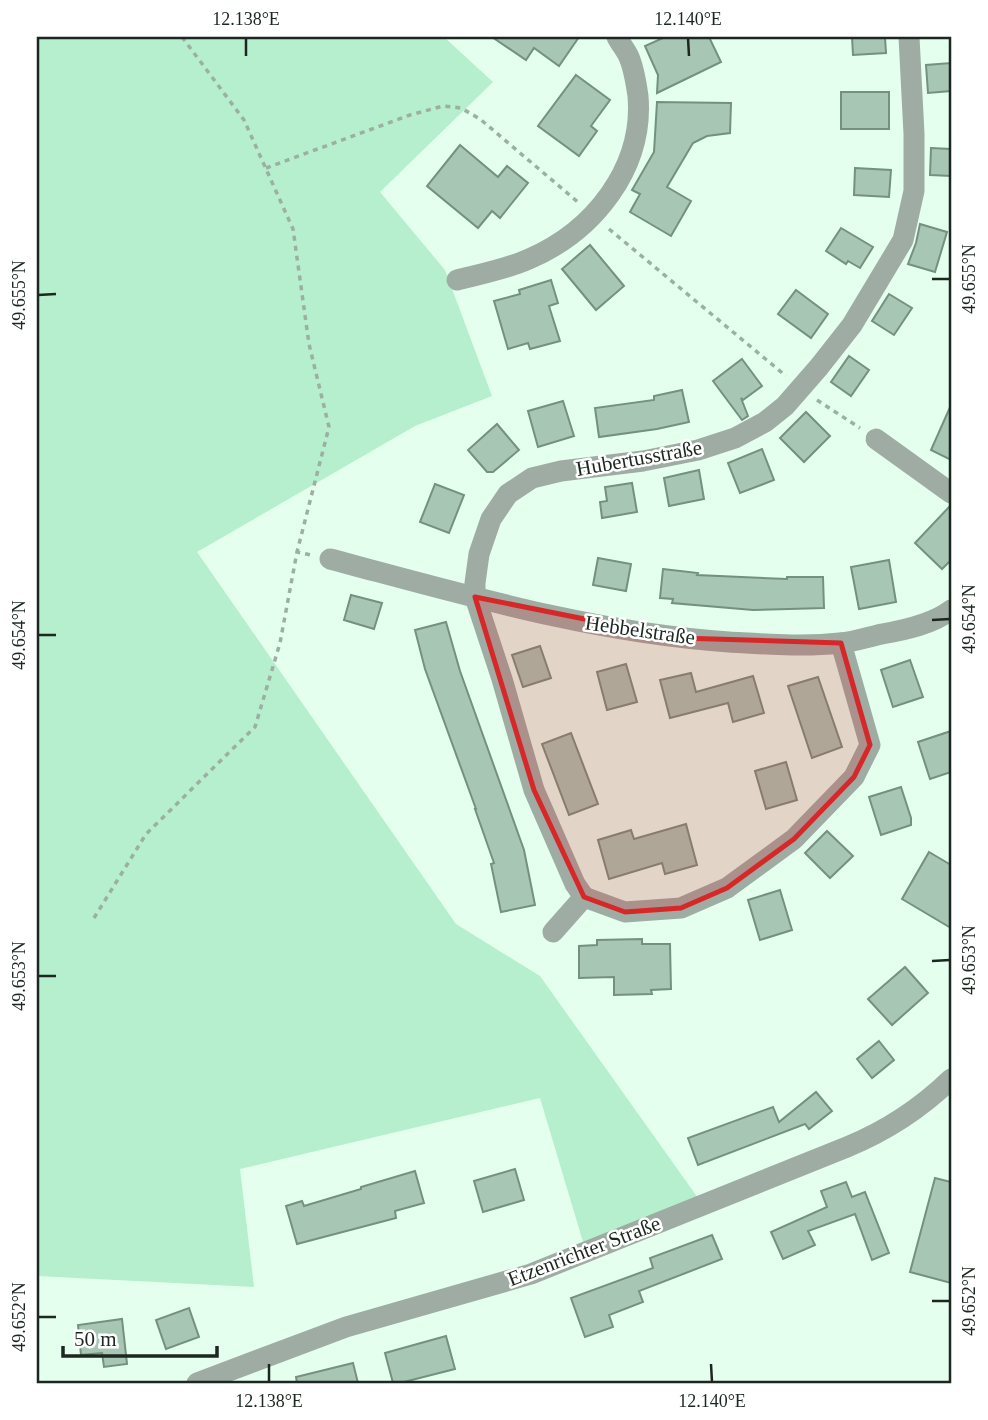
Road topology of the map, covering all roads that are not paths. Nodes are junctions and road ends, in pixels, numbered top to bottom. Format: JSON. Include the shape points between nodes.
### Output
{"nodes":[{"id":1,"x":617,"y":37,"type":"edge"},
{"id":2,"x":909,"y":37,"type":"edge"},
{"id":3,"x":457,"y":280,"type":"dead end"},
{"id":4,"x":876,"y":439,"type":"road end"},
{"id":5,"x":951,"y":493,"type":"edge"},
{"id":6,"x":330,"y":559,"type":"road end"},
{"id":7,"x":475,"y":597,"type":"junction"},
{"id":8,"x":951,"y":610,"type":"edge"},
{"id":9,"x":841,"y":643,"type":"junction"},
{"id":10,"x":584,"y":897,"type":"junction"},
{"id":11,"x":553,"y":932,"type":"dead end"},
{"id":12,"x":951,"y":1079,"type":"edge"},
{"id":13,"x":197,"y":1383,"type":"edge"}],
"edges":[{"from":1,"to":3,"type":"street","via":[[629,56],[639,112],[636,138],[610,196],[558,243],[529,259]]},
{"from":2,"to":7,"type":"street","name":"Hubertusstraße","via":[[914,191],[903,240],[852,325],[785,406],[736,439],[643,461],[561,471],[532,478],[508,494],[491,519],[480,554]]},
{"from":4,"to":5,"type":"street"},
{"from":6,"to":7,"type":"street","name":"Hebbelstraße"},
{"from":7,"to":9,"type":"street","name":"Hebbelstraße","via":[[679,639]]},
{"from":7,"to":10,"type":"street","name":"Hubertusstraße","via":[[534,790]]},
{"from":8,"to":9,"type":"street","name":"Hebbelstraße","via":[[941,618]]},
{"from":9,"to":10,"type":"street","via":[[870,745],[855,776],[794,839],[727,888],[681,908],[625,912]]},
{"from":10,"to":11,"type":"street"},
{"from":12,"to":13,"type":"street","name":"Etzenrichter Straße","via":[[912,1113],[868,1138],[765,1180],[531,1274],[346,1327]]}]}
